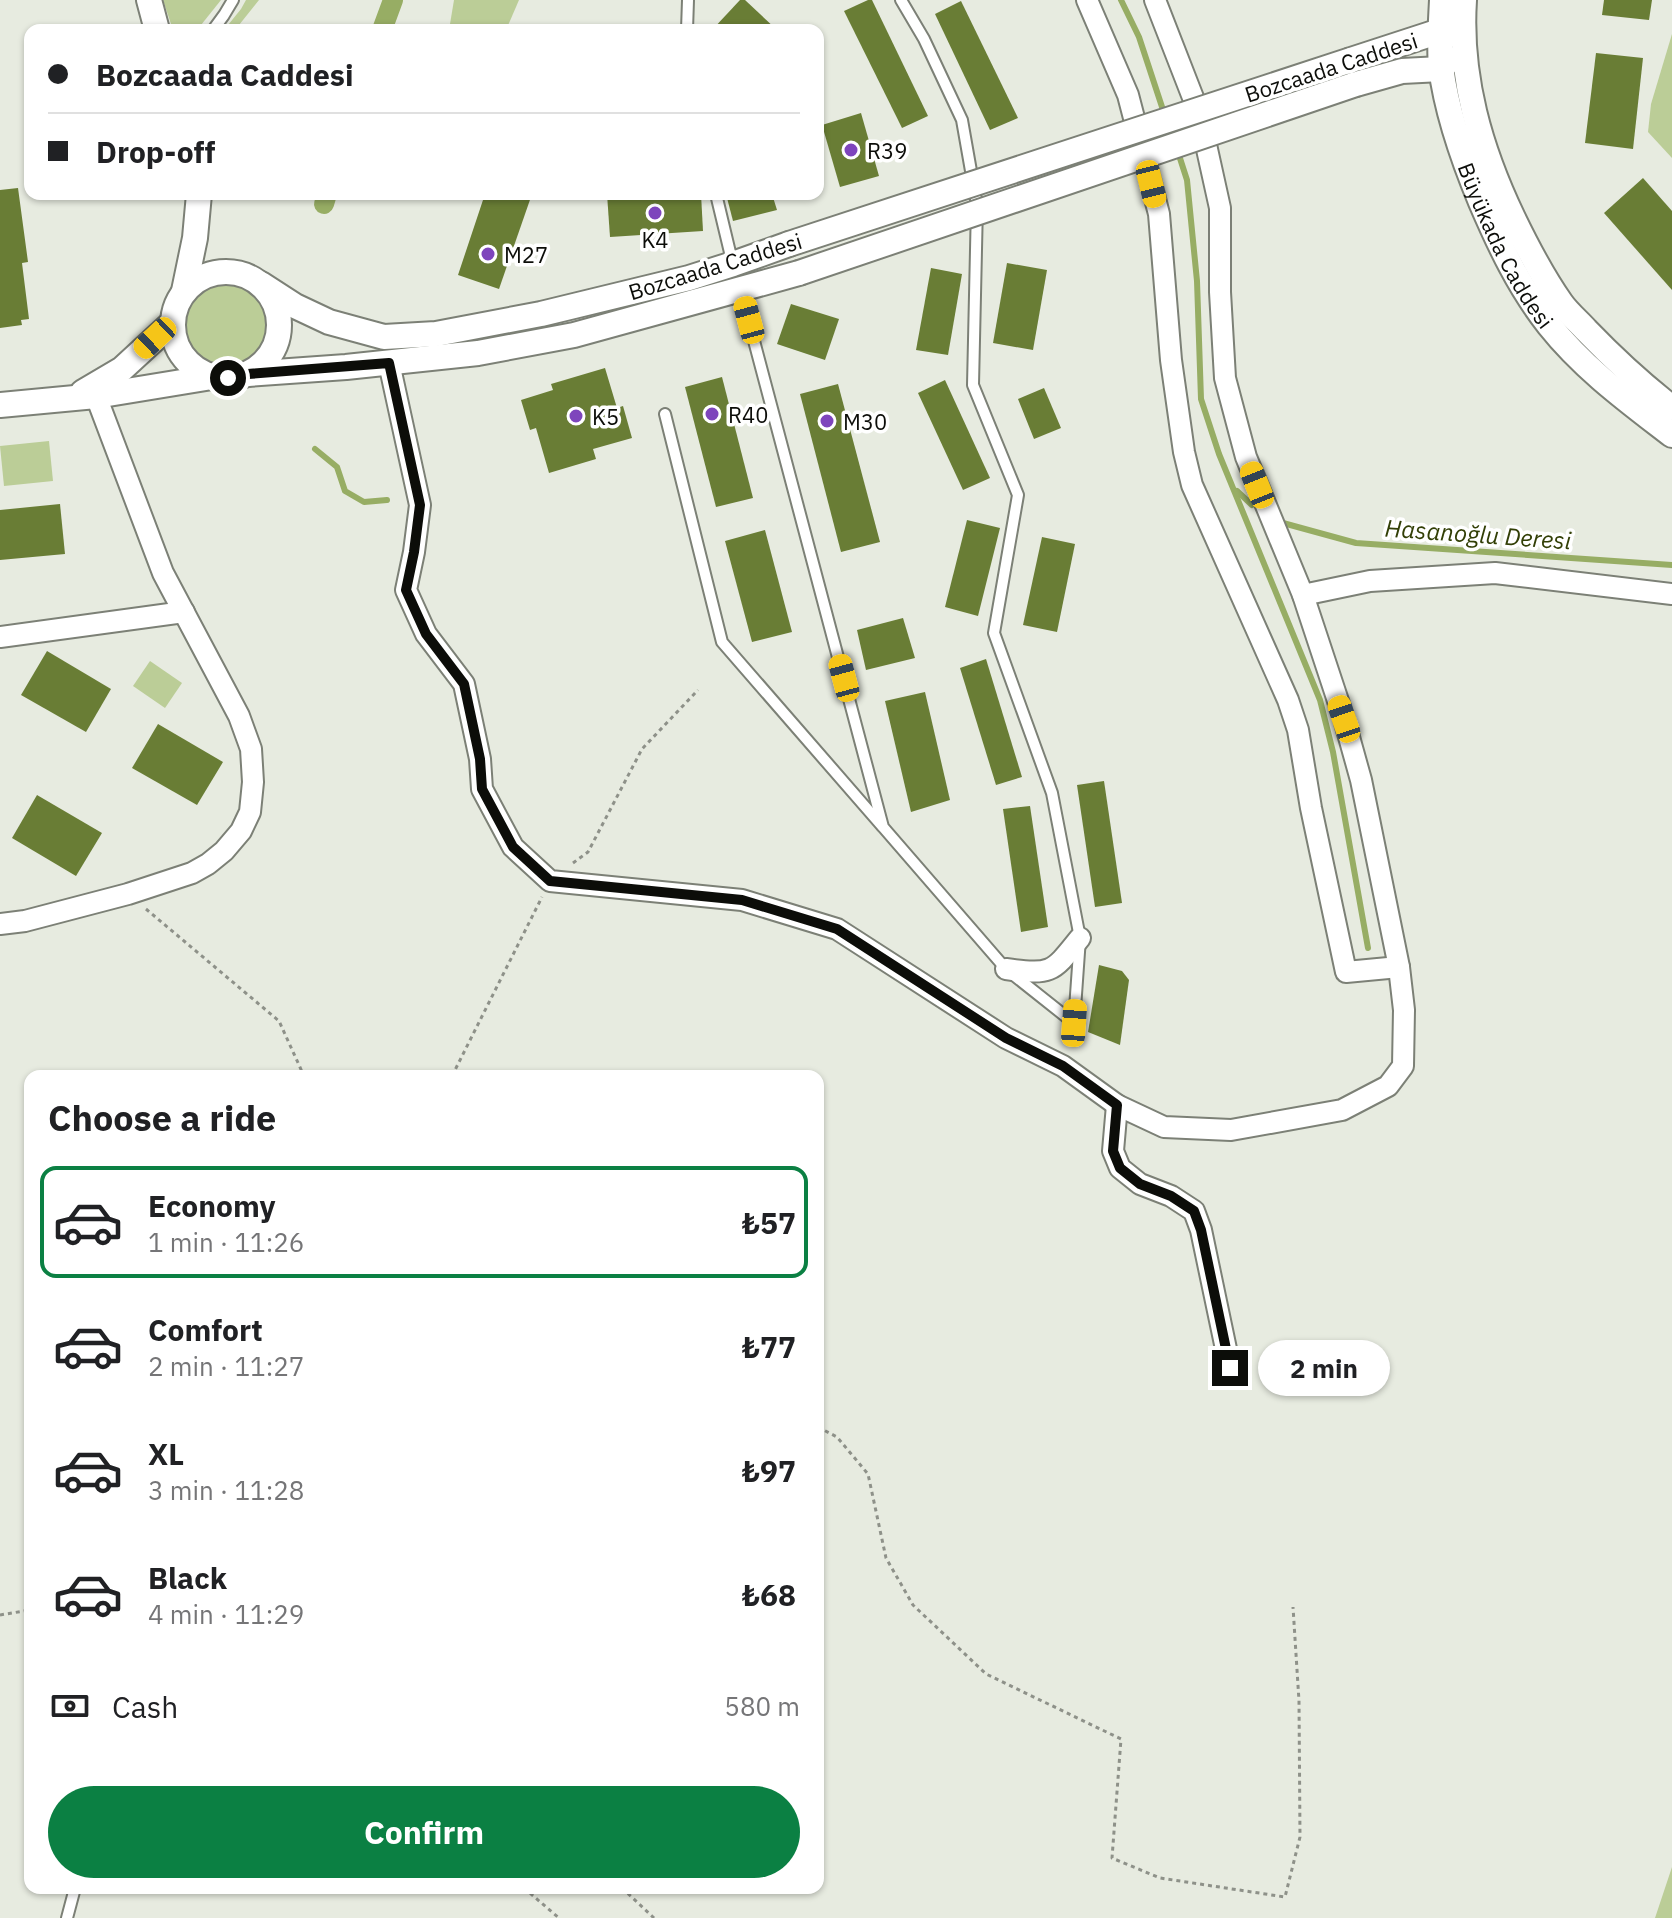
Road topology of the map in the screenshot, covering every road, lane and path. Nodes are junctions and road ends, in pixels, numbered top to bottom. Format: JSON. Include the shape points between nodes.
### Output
{"nodes":[{"id":1,"x":149,"y":0,"type":"edge"},
{"id":2,"x":233,"y":0,"type":"edge"},
{"id":3,"x":688,"y":0,"type":"edge"},
{"id":4,"x":901,"y":0,"type":"edge"},
{"id":5,"x":1087,"y":0,"type":"edge"},
{"id":6,"x":1155,"y":0,"type":"edge"},
{"id":7,"x":1442,"y":0,"type":"edge"},
{"id":8,"x":1464,"y":0,"type":"edge"},
{"id":9,"x":155,"y":24,"type":"edge"},
{"id":10,"x":217,"y":24,"type":"edge"},
{"id":11,"x":687,"y":24,"type":"edge"},
{"id":12,"x":1440,"y":31,"type":"junction"},
{"id":13,"x":1463,"y":46,"type":"junction"},
{"id":14,"x":1441,"y":69,"type":"junction"},
{"id":15,"x":1353,"y":72,"type":"junction"},
{"id":16,"x":198,"y":200,"type":"edge"},
{"id":17,"x":717,"y":200,"type":"edge"},
{"id":18,"x":733,"y":264,"type":"junction"},
{"id":19,"x":261,"y":284,"type":"junction"},
{"id":20,"x":741,"y":290,"type":"junction"},
{"id":21,"x":184,"y":291,"type":"junction"},
{"id":22,"x":172,"y":323,"type":"junction"},
{"id":23,"x":389,"y":363,"type":"junction"},
{"id":24,"x":248,"y":374,"type":"junction"},
{"id":25,"x":212,"y":377,"type":"junction"},
{"id":26,"x":85,"y":397,"type":"junction"},
{"id":27,"x":0,"y":405,"type":"edge"},
{"id":28,"x":1672,"y":408,"type":"edge"},
{"id":29,"x":665,"y":414,"type":"dead end"},
{"id":30,"x":1672,"y":435,"type":"edge"},
{"id":31,"x":1672,"y":594,"type":"edge"},
{"id":32,"x":1303,"y":595,"type":"junction"},
{"id":33,"x":184,"y":612,"type":"junction"},
{"id":34,"x":0,"y":637,"type":"edge"},
{"id":35,"x":883,"y":827,"type":"junction"},
{"id":36,"x":128,"y":894,"type":"junction"},
{"id":37,"x":0,"y":924,"type":"edge"},
{"id":38,"x":1080,"y":938,"type":"junction"},
{"id":39,"x":1399,"y":967,"type":"junction"},
{"id":40,"x":1006,"y":969,"type":"junction"},
{"id":41,"x":301,"y":1070,"type":"edge"},
{"id":42,"x":1117,"y":1105,"type":"junction"},
{"id":43,"x":1230,"y":1368,"type":"dead end"},
{"id":44,"x":824,"y":1430,"type":"edge"},
{"id":45,"x":1293,"y":1607,"type":"dead end"},
{"id":46,"x":24,"y":1611,"type":"edge"},
{"id":47,"x":0,"y":1615,"type":"edge"},
{"id":48,"x":73,"y":1894,"type":"edge"},
{"id":49,"x":531,"y":1894,"type":"edge"},
{"id":50,"x":628,"y":1894,"type":"edge"},
{"id":51,"x":67,"y":1918,"type":"edge"},
{"id":52,"x":559,"y":1918,"type":"edge"},
{"id":53,"x":654,"y":1918,"type":"edge"}],
"edges":[{"from":1,"to":9,"type":"street"},
{"from":2,"to":10,"type":"lane"},
{"from":3,"to":11,"type":"lane"},
{"from":4,"to":38,"type":"lane","via":[[962,120],[977,205],[973,385],[1018,495],[994,633],[1052,793]]},
{"from":5,"to":39,"type":"street","via":[[1128,95],[1159,214],[1173,376],[1192,485],[1298,730],[1346,972]]},
{"from":6,"to":32,"type":"street","via":[[1199,113],[1220,208],[1225,378],[1246,457]]},
{"from":7,"to":12,"type":"street","name":"Büyükada Caddesi"},
{"from":8,"to":13,"type":"street","name":"Büyükada Caddesi"},
{"from":12,"to":13,"type":"street","name":"Bozcaada Caddesi"},
{"from":12,"to":14,"type":"street","name":"Büyükada Caddesi"},
{"from":12,"to":15,"type":"street","name":"Bozcaada Caddesi"},
{"from":13,"to":14,"type":"street","name":"Bozcaada Caddesi"},
{"from":13,"to":28,"type":"street","name":"Büyükada Caddesi","via":[[1478,129],[1531,256],[1563,305],[1599,344]]},
{"from":14,"to":15,"type":"street","name":"Bozcaada Caddesi"},
{"from":14,"to":30,"type":"street","name":"Büyükada Caddesi","via":[[1449,115],[1471,177],[1522,288],[1550,327],[1606,385]]},
{"from":15,"to":18,"type":"street","name":"Bozcaada Caddesi","bridge":true},
{"from":15,"to":20,"type":"street","name":"Bozcaada Caddesi","bridge":true},
{"from":16,"to":21,"type":"street"},
{"from":17,"to":18,"type":"lane"},
{"from":18,"to":19,"type":"street","name":"Bozcaada Caddesi","via":[[541,314],[436,334],[384,337],[329,322]]},
{"from":18,"to":20,"type":"lane"},
{"from":19,"to":21,"type":"street","via":[[230,271],[197,279]]},
{"from":19,"to":24,"type":"street","via":[[279,315],[279,333],[263,364]]},
{"from":20,"to":23,"type":"street","name":"Bozcaada Caddesi","via":[[574,335]]},
{"from":20,"to":35,"type":"lane"},
{"from":21,"to":22,"type":"street"},
{"from":22,"to":25,"type":"street","via":[[182,357]]},
{"from":22,"to":26,"type":"street"},
{"from":23,"to":24,"type":"street","name":"Bozcaada Caddesi"},
{"from":23,"to":42,"type":"street","via":[[420,505],[406,590],[426,634],[464,684],[482,789],[513,847],[550,881],[742,900],[837,929],[1006,1038],[1063,1066]]},
{"from":24,"to":25,"type":"street"},
{"from":25,"to":26,"type":"street"},
{"from":26,"to":27,"type":"street"},
{"from":26,"to":33,"type":"street"},
{"from":29,"to":35,"type":"lane","via":[[722,642]]},
{"from":31,"to":32,"type":"street","via":[[1495,573],[1370,581]]},
{"from":32,"to":39,"type":"street","via":[[1361,780]]},
{"from":33,"to":34,"type":"street"},
{"from":33,"to":36,"type":"street","via":[[251,749],[250,812],[241,831],[208,864]]},
{"from":35,"to":40,"type":"lane"},
{"from":36,"to":37,"type":"street"},
{"from":36,"to":41,"type":"path","via":[[279,1021]]},
{"from":38,"to":40,"type":"street","via":[[1048,971]]},
{"from":38,"to":40,"type":"lane","via":[[1074,1023]]},
{"from":39,"to":42,"type":"street","via":[[1403,1066],[1388,1086],[1342,1110],[1231,1130],[1164,1127]]},
{"from":42,"to":43,"type":"street","via":[[1113,1151],[1120,1168],[1194,1211]]},
{"from":44,"to":45,"type":"path","via":[[837,1437],[868,1474],[886,1558],[913,1605],[986,1674],[1121,1739],[1112,1858],[1160,1878],[1285,1897],[1300,1837]]},
{"from":46,"to":47,"type":"path"},
{"from":48,"to":51,"type":"lane"},
{"from":49,"to":52,"type":"path"},
{"from":50,"to":53,"type":"path"}]}
